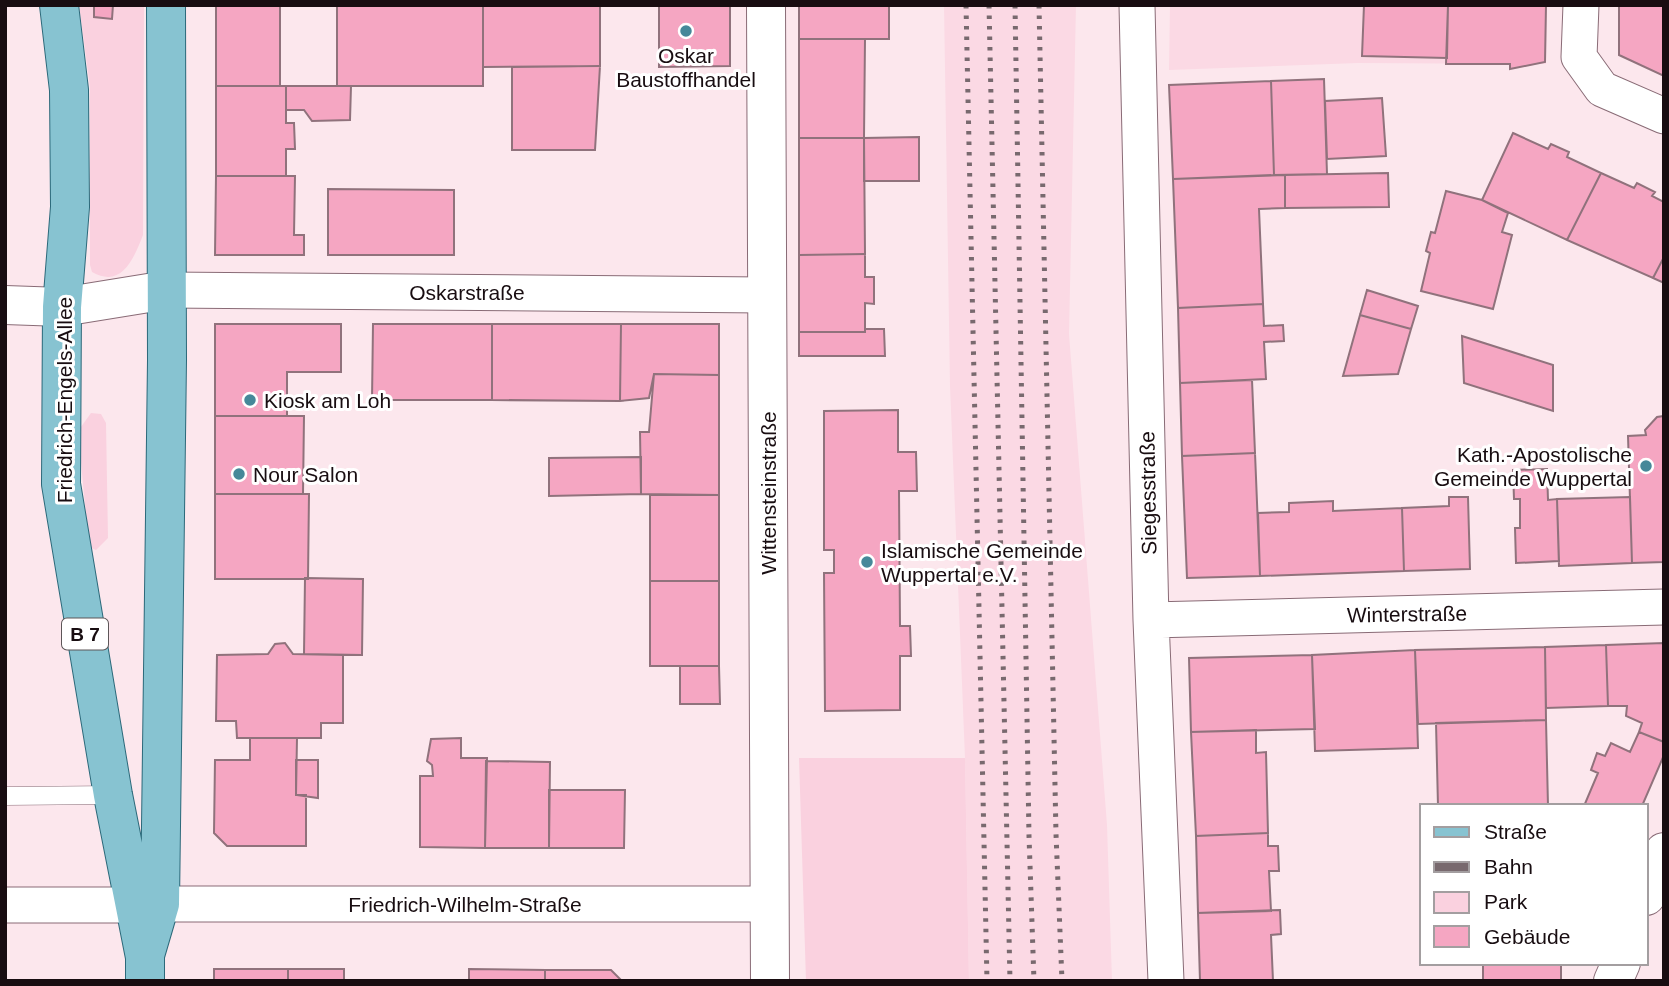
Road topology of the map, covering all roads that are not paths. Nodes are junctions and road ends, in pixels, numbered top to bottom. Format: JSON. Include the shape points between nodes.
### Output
{"nodes":[{"id":1,"x":59,"y":5,"type":"edge"},
{"id":2,"x":166,"y":5,"type":"edge"},
{"id":3,"x":766,"y":5,"type":"edge"},
{"id":4,"x":1137,"y":5,"type":"edge"},
{"id":5,"x":1581,"y":5,"type":"edge"},
{"id":6,"x":1664,"y":116,"type":"edge"},
{"id":7,"x":167,"y":290,"type":"junction"},
{"id":8,"x":768,"y":295,"type":"junction"},
{"id":9,"x":5,"y":305,"type":"edge"},
{"id":10,"x":62,"y":307,"type":"junction"},
{"id":11,"x":1664,"y":607,"type":"edge"},
{"id":12,"x":1151,"y":620,"type":"junction"},
{"id":13,"x":113,"y":795,"type":"junction"},
{"id":14,"x":5,"y":796,"type":"edge"},
{"id":15,"x":1664,"y":852,"type":"edge"},
{"id":16,"x":1648,"y":891,"type":"edge"},
{"id":17,"x":146,"y":904,"type":"junction"},
{"id":18,"x":770,"y":904,"type":"junction"},
{"id":19,"x":5,"y":905,"type":"edge"},
{"id":20,"x":1620,"y":965,"type":"edge"},
{"id":21,"x":145,"y":969,"type":"edge"},
{"id":22,"x":770,"y":981,"type":"edge"},
{"id":23,"x":1166,"y":981,"type":"edge"},
{"id":24,"x":1613,"y":981,"type":"edge"}],
"edges":[{"from":1,"to":10,"type":"main road","name":"Friedrich-Engels-Allee","number":"B 7","via":[[69,90],[71,207]]},
{"from":2,"to":7,"type":"main road","name":"Friedrich-Engels-Allee","number":"B 7"},
{"from":3,"to":8,"type":"street","name":"Wittensteinstraße"},
{"from":4,"to":12,"type":"street","name":"Siegesstraße"},
{"from":5,"to":6,"type":"street","via":[[1579,57],[1602,89]]},
{"from":7,"to":8,"type":"street","name":"Oskarstraße"},
{"from":7,"to":10,"type":"street"},
{"from":7,"to":17,"type":"main road","name":"Friedrich-Engels-Allee","number":"B 7"},
{"from":8,"to":18,"type":"street","name":"Wittensteinstraße"},
{"from":9,"to":10,"type":"street"},
{"from":10,"to":13,"type":"main road","name":"Friedrich-Engels-Allee","number":"B 7","via":[[61,484]]},
{"from":11,"to":12,"type":"street","name":"Winterstraße"},
{"from":12,"to":23,"type":"street","name":"Siegesstraße"},
{"from":13,"to":14,"type":"lane"},
{"from":13,"to":17,"type":"main road","name":"Friedrich-Engels-Allee","number":"B 7"},
{"from":15,"to":16,"type":"street"},
{"from":17,"to":18,"type":"street","name":"Friedrich-Wilhelm-Straße"},
{"from":17,"to":19,"type":"street","name":"Friedrich-Wilhelm-Straße"},
{"from":17,"to":21,"type":"main road","name":"Friedrich-Engels-Allee","number":"B 7"},
{"from":18,"to":22,"type":"street","name":"Wittensteinstraße"},
{"from":20,"to":24,"type":"street"}]}
